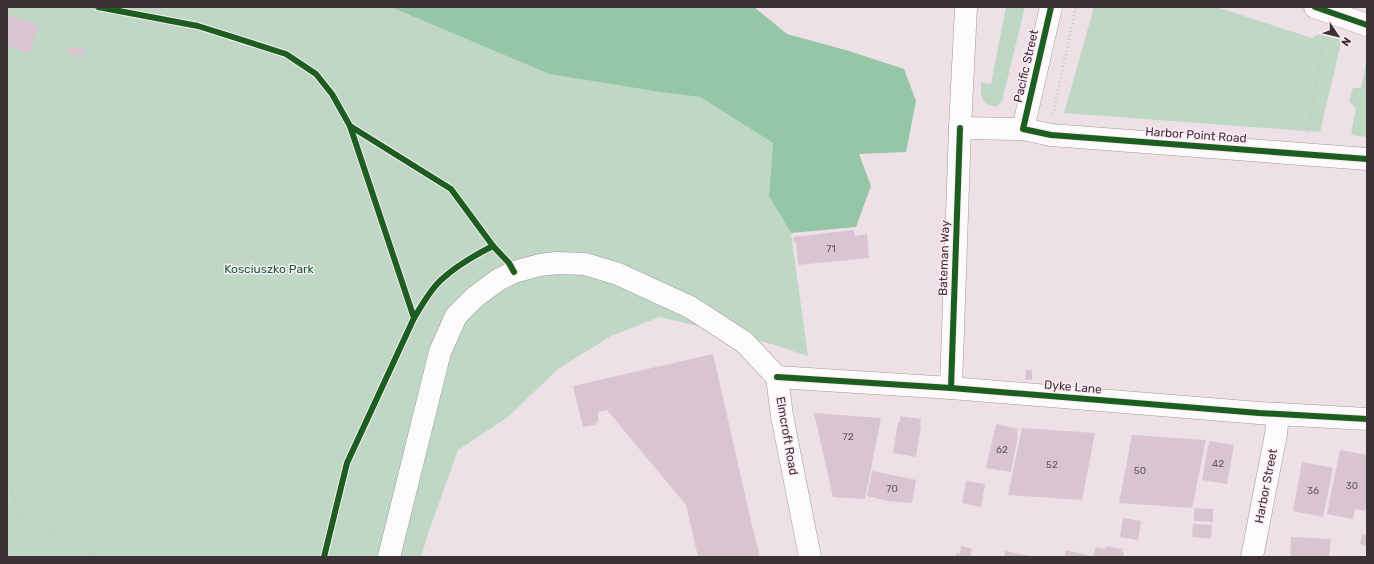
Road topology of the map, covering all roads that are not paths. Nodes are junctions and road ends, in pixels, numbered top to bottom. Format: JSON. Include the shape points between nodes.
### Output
{"nodes":[{"id":1,"x":966,"y":7,"type":"edge"},
{"id":2,"x":1051,"y":7,"type":"edge"},
{"id":3,"x":1322,"y":9,"type":"edge"},
{"id":4,"x":1367,"y":25,"type":"edge"},
{"id":5,"x":960,"y":128,"type":"junction"},
{"id":6,"x":1023,"y":129,"type":"junction"},
{"id":7,"x":1367,"y":159,"type":"edge"},
{"id":8,"x":777,"y":377,"type":"junction"},
{"id":9,"x":951,"y":388,"type":"junction"},
{"id":10,"x":1278,"y":414,"type":"junction"},
{"id":11,"x":1367,"y":419,"type":"edge"},
{"id":12,"x":389,"y":557,"type":"edge"},
{"id":13,"x":810,"y":557,"type":"edge"},
{"id":14,"x":1252,"y":557,"type":"edge"}],
"edges":[{"from":1,"to":5,"type":"street","name":"Bateman Way"},
{"from":2,"to":6,"type":"street","name":"Pacific Street"},
{"from":3,"to":4,"type":"street"},
{"from":5,"to":6,"type":"street","name":"Harbor Point Road"},
{"from":5,"to":9,"type":"street","name":"Bateman Way"},
{"from":6,"to":7,"type":"street","name":"Harbor Point Road","via":[[1051,135]]},
{"from":8,"to":9,"type":"street","name":"Dyke Lane"},
{"from":8,"to":12,"type":"street","via":[[744,342],[690,308],[618,274],[585,264],[557,263],[514,272],[475,297],[456,316],[440,352]]},
{"from":8,"to":13,"type":"street","name":"Elmcroft Road","via":[[782,416]]},
{"from":9,"to":10,"type":"street","name":"Dyke Lane"},
{"from":10,"to":11,"type":"street","name":"Dyke Lane"},
{"from":10,"to":14,"type":"street","name":"Harbor Street"}]}
